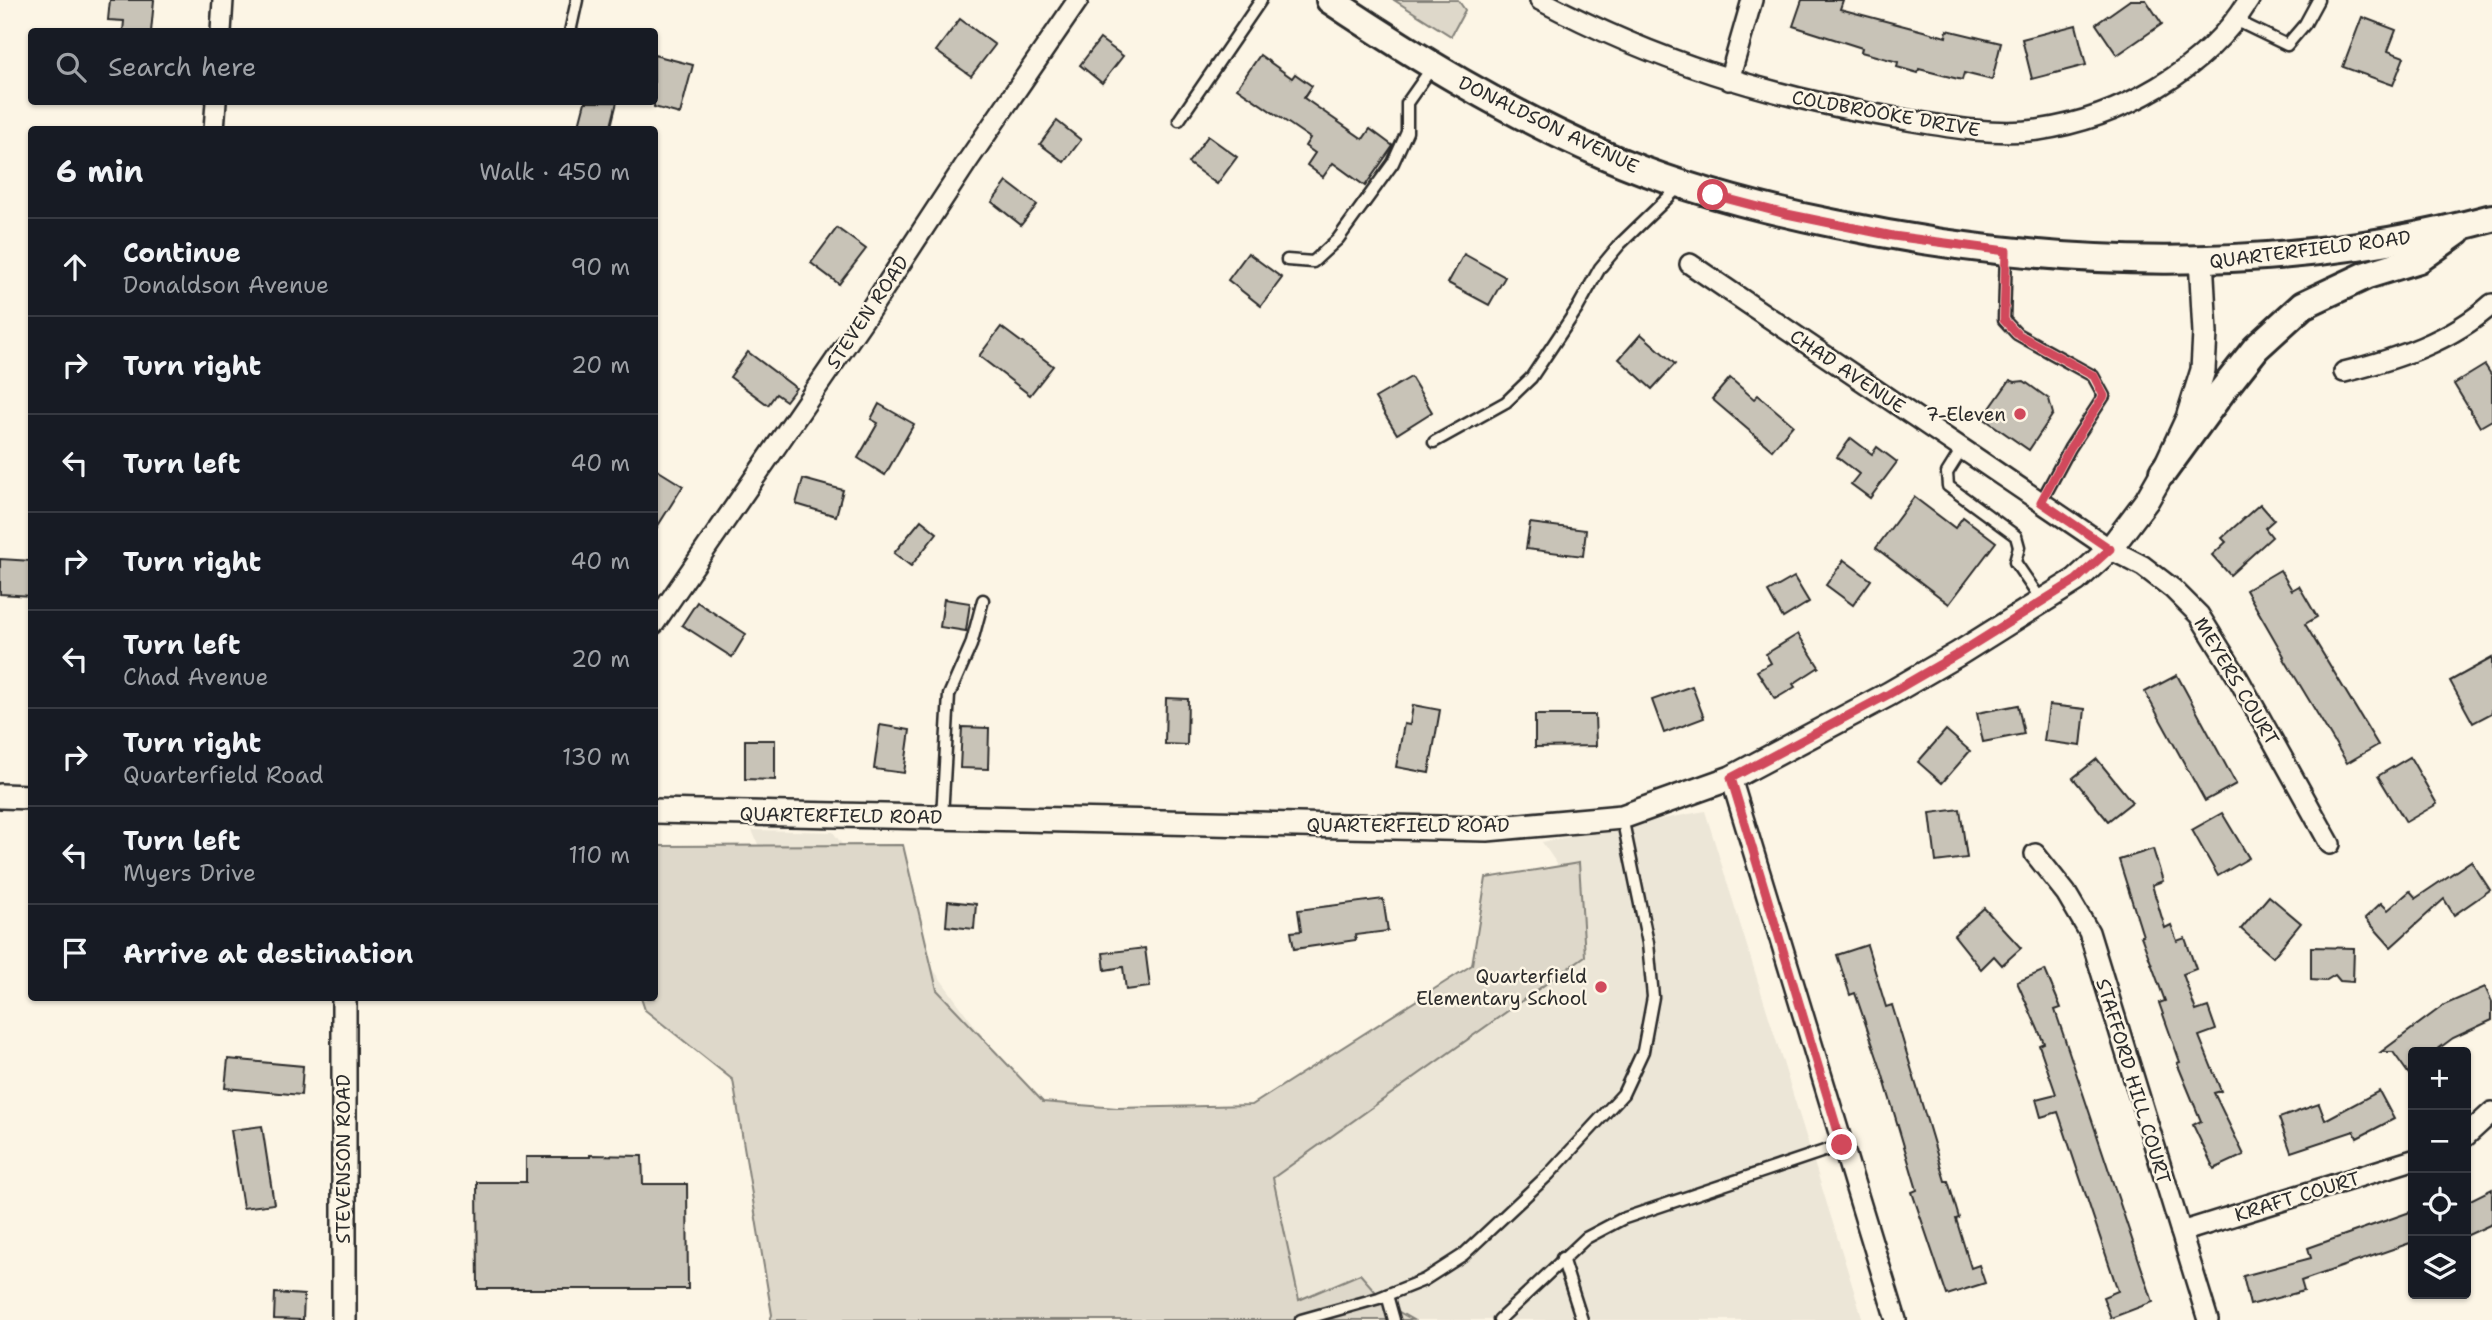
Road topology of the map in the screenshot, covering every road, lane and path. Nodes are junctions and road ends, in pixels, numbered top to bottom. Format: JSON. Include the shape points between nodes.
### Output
{"nodes":[{"id":1,"x":223,"y":0,"type":"edge"},
{"id":2,"x":577,"y":0,"type":"edge"},
{"id":3,"x":1078,"y":0,"type":"edge"},
{"id":4,"x":1261,"y":0,"type":"edge"},
{"id":5,"x":1330,"y":0,"type":"edge"},
{"id":6,"x":1540,"y":0,"type":"edge"},
{"id":7,"x":1752,"y":0,"type":"edge"},
{"id":8,"x":2249,"y":0,"type":"edge"},
{"id":9,"x":2318,"y":0,"type":"edge"},
{"id":10,"x":2235,"y":20,"type":"junction"},
{"id":11,"x":221,"y":28,"type":"edge"},
{"id":12,"x":571,"y":28,"type":"edge"},
{"id":13,"x":1433,"y":66,"type":"junction"},
{"id":14,"x":1729,"y":80,"type":"junction"},
{"id":15,"x":216,"y":105,"type":"edge"},
{"id":16,"x":1179,"y":120,"type":"dead end"},
{"id":17,"x":214,"y":126,"type":"edge"},
{"id":18,"x":1682,"y":185,"type":"junction"},
{"id":19,"x":2485,"y":224,"type":"edge"},
{"id":20,"x":2006,"y":251,"type":"junction"},
{"id":21,"x":2201,"y":258,"type":"junction"},
{"id":22,"x":1287,"y":260,"type":"dead end"},
{"id":23,"x":1690,"y":264,"type":"dead end"},
{"id":24,"x":2492,"y":303,"type":"edge"},
{"id":25,"x":2344,"y":372,"type":"dead end"},
{"id":26,"x":1434,"y":442,"type":"dead end"},
{"id":27,"x":1962,"y":449,"type":"junction"},
{"id":28,"x":2163,"y":472,"type":"junction"},
{"id":29,"x":2041,"y":502,"type":"junction"},
{"id":30,"x":2110,"y":549,"type":"junction"},
{"id":31,"x":984,"y":600,"type":"dead end"},
{"id":32,"x":2042,"y":601,"type":"junction"},
{"id":33,"x":658,"y":618,"type":"edge"},
{"id":34,"x":1731,"y":778,"type":"junction"},
{"id":35,"x":0,"y":796,"type":"edge"},
{"id":36,"x":28,"y":797,"type":"edge"},
{"id":37,"x":658,"y":811,"type":"edge"},
{"id":38,"x":1622,"y":817,"type":"junction"},
{"id":39,"x":942,"y":818,"type":"junction"},
{"id":40,"x":2330,"y":844,"type":"dead end"},
{"id":41,"x":2035,"y":854,"type":"dead end"},
{"id":42,"x":344,"y":1001,"type":"edge"},
{"id":43,"x":2492,"y":1112,"type":"edge"},
{"id":44,"x":2471,"y":1131,"type":"edge"},
{"id":45,"x":1842,"y":1145,"type":"junction"},
{"id":46,"x":2408,"y":1162,"type":"edge"},
{"id":47,"x":2181,"y":1232,"type":"junction"},
{"id":48,"x":1562,"y":1258,"type":"junction"},
{"id":49,"x":1387,"y":1294,"type":"junction"},
{"id":50,"x":344,"y":1320,"type":"edge"},
{"id":51,"x":1301,"y":1320,"type":"edge"},
{"id":52,"x":1394,"y":1320,"type":"edge"},
{"id":53,"x":1499,"y":1320,"type":"edge"},
{"id":54,"x":1582,"y":1320,"type":"edge"},
{"id":55,"x":1896,"y":1320,"type":"edge"},
{"id":56,"x":2208,"y":1320,"type":"edge"}],
"edges":[{"from":1,"to":11,"type":"street"},
{"from":2,"to":12,"type":"lane"},
{"from":3,"to":33,"type":"street","name":"STEVEN ROAD"},
{"from":4,"to":16,"type":"lane"},
{"from":5,"to":13,"type":"main road","name":"DONALDSON AVENUE"},
{"from":6,"to":14,"type":"street","name":"COLDBROOKE DRIVE","via":[[1660,57]]},
{"from":7,"to":14,"type":"street"},
{"from":8,"to":10,"type":"street","name":"COLDBROOKE DRIVE"},
{"from":9,"to":10,"type":"lane","via":[[2287,46]]},
{"from":10,"to":14,"type":"street","name":"COLDBROOKE DRIVE","via":[[2196,60],[2160,86],[2081,121],[2038,130],[1954,128],[1870,114]]},
{"from":13,"to":18,"type":"main road","name":"DONALDSON AVENUE","via":[[1602,155]]},
{"from":13,"to":22,"type":"lane","via":[[1407,103],[1407,132],[1392,163],[1338,239],[1313,262]]},
{"from":15,"to":17,"type":"street"},
{"from":18,"to":20,"type":"main road","name":"DONALDSON AVENUE","via":[[1782,213],[1893,236]]},
{"from":18,"to":26,"type":"lane","via":[[1600,268],[1531,378],[1506,402]]},
{"from":19,"to":21,"type":"main road","name":"QUARTERFIELD ROAD","via":[[2274,256]]},
{"from":19,"to":28,"type":"main road","via":[[2418,259],[2367,275],[2303,305],[2256,348]]},
{"from":20,"to":21,"type":"main road","name":"DONALDSON AVENUE"},
{"from":20,"to":29,"type":"lane","via":[[2004,320],[2017,334],[2094,376],[2104,396]]},
{"from":21,"to":28,"type":"street","name":"QUARTERFIELD ROAD","via":[[2203,370],[2188,418]]},
{"from":23,"to":27,"type":"street","name":"CHAD AVENUE"},
{"from":24,"to":25,"type":"street","via":[[2460,329],[2418,349]]},
{"from":27,"to":29,"type":"street","name":"CHAD AVENUE"},
{"from":27,"to":32,"type":"lane","via":[[1947,473],[1948,486],[2016,536],[2015,562]]},
{"from":28,"to":30,"type":"street","name":"QUARTERFIELD ROAD"},
{"from":29,"to":30,"type":"street","name":"CHAD AVENUE"},
{"from":30,"to":32,"type":"street","name":"QUARTERFIELD ROAD","via":[[2076,580]]},
{"from":30,"to":40,"type":"street","name":"MEYERS COURT","via":[[2143,566],[2199,615]]},
{"from":31,"to":39,"type":"lane","via":[[950,695]]},
{"from":32,"to":34,"type":"street","name":"QUARTERFIELD ROAD","via":[[1889,694]]},
{"from":34,"to":38,"type":"street","name":"QUARTERFIELD ROAD"},
{"from":34,"to":45,"type":"street"},
{"from":35,"to":36,"type":"street"},
{"from":37,"to":39,"type":"street","name":"QUARTERFIELD ROAD"},
{"from":38,"to":39,"type":"street","name":"QUARTERFIELD ROAD","via":[[1487,829]]},
{"from":38,"to":49,"type":"lane","via":[[1648,943],[1653,997],[1643,1051],[1623,1094],[1549,1174],[1463,1255],[1423,1280]]},
{"from":41,"to":47,"type":"street","name":"STAFFORD HILL COURT","via":[[2089,932]]},
{"from":42,"to":50,"type":"street","name":"STEVENSON ROAD"},
{"from":43,"to":44,"type":"street"},
{"from":45,"to":48,"type":"lane","via":[[1622,1219],[1586,1238]]},
{"from":45,"to":55,"type":"street"},
{"from":46,"to":47,"type":"street","name":"KRAFT COURT"},
{"from":47,"to":56,"type":"street","name":"STAFFORD HILL COURT"},
{"from":48,"to":53,"type":"lane"},
{"from":48,"to":54,"type":"lane"},
{"from":49,"to":51,"type":"lane"},
{"from":49,"to":52,"type":"lane"}]}
